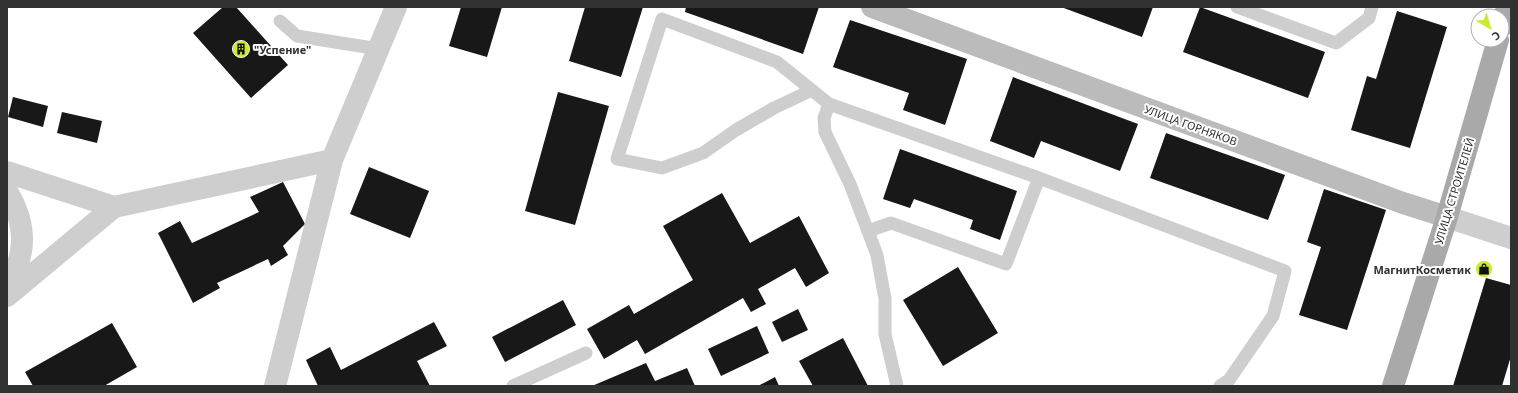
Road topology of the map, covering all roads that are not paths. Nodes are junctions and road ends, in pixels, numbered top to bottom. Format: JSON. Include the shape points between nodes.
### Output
{"nodes":[{"id":1,"x":396,"y":7,"type":"edge"},
{"id":2,"x":872,"y":7,"type":"edge"},
{"id":3,"x":1237,"y":7,"type":"edge"},
{"id":4,"x":1372,"y":7,"type":"edge"},
{"id":5,"x":280,"y":21,"type":"dead end"},
{"id":6,"x":1496,"y":48,"type":"edge"},
{"id":7,"x":379,"y":49,"type":"junction"},
{"id":8,"x":812,"y":90,"type":"junction"},
{"id":9,"x":829,"y":104,"type":"junction"},
{"id":10,"x":332,"y":160,"type":"junction"},
{"id":11,"x":7,"y":172,"type":"edge"},
{"id":12,"x":1039,"y":178,"type":"junction"},
{"id":13,"x":7,"y":191,"type":"edge"},
{"id":14,"x":114,"y":207,"type":"junction"},
{"id":15,"x":1447,"y":217,"type":"junction"},
{"id":16,"x":868,"y":231,"type":"junction"},
{"id":17,"x":1511,"y":238,"type":"edge"},
{"id":18,"x":7,"y":291,"type":"edge"},
{"id":19,"x":7,"y":296,"type":"edge"},
{"id":20,"x":586,"y":353,"type":"dead end"},
{"id":21,"x":275,"y":386,"type":"edge"},
{"id":22,"x":513,"y":386,"type":"edge"},
{"id":23,"x":897,"y":386,"type":"edge"},
{"id":24,"x":1220,"y":386,"type":"edge"},
{"id":25,"x":1393,"y":386,"type":"edge"}],
"edges":[{"from":1,"to":7,"type":"street"},
{"from":2,"to":15,"type":"street","name":"УЛИЦА ГОРНЯКОВ"},
{"from":3,"to":4,"type":"lane","via":[[1336,43],[1369,18]]},
{"from":5,"to":7,"type":"lane","via":[[297,36]]},
{"from":6,"to":15,"type":"main road","name":"УЛИЦА СТРОИТЕЛЕЙ"},
{"from":7,"to":10,"type":"street"},
{"from":8,"to":8,"type":"lane","via":[[777,62],[662,19],[617,159],[662,168],[703,153],[736,130]]},
{"from":8,"to":9,"type":"lane"},
{"from":9,"to":12,"type":"lane"},
{"from":9,"to":16,"type":"lane","via":[[824,118],[825,132],[850,184]]},
{"from":10,"to":14,"type":"street"},
{"from":10,"to":21,"type":"street"},
{"from":11,"to":14,"type":"street"},
{"from":12,"to":16,"type":"lane","via":[[1006,264],[891,223]]},
{"from":12,"to":24,"type":"lane","via":[[1285,271],[1273,316],[1229,380]]},
{"from":13,"to":18,"type":"street","via":[[17,210],[22,229],[22,251]]},
{"from":14,"to":19,"type":"street"},
{"from":15,"to":17,"type":"street","name":"УЛИЦА ГОРНЯКОВ"},
{"from":15,"to":25,"type":"main road","name":"УЛИЦА СТРОИТЕЛЕЙ"},
{"from":16,"to":23,"type":"lane","via":[[877,254],[885,299],[885,334]]},
{"from":20,"to":22,"type":"lane"}]}
